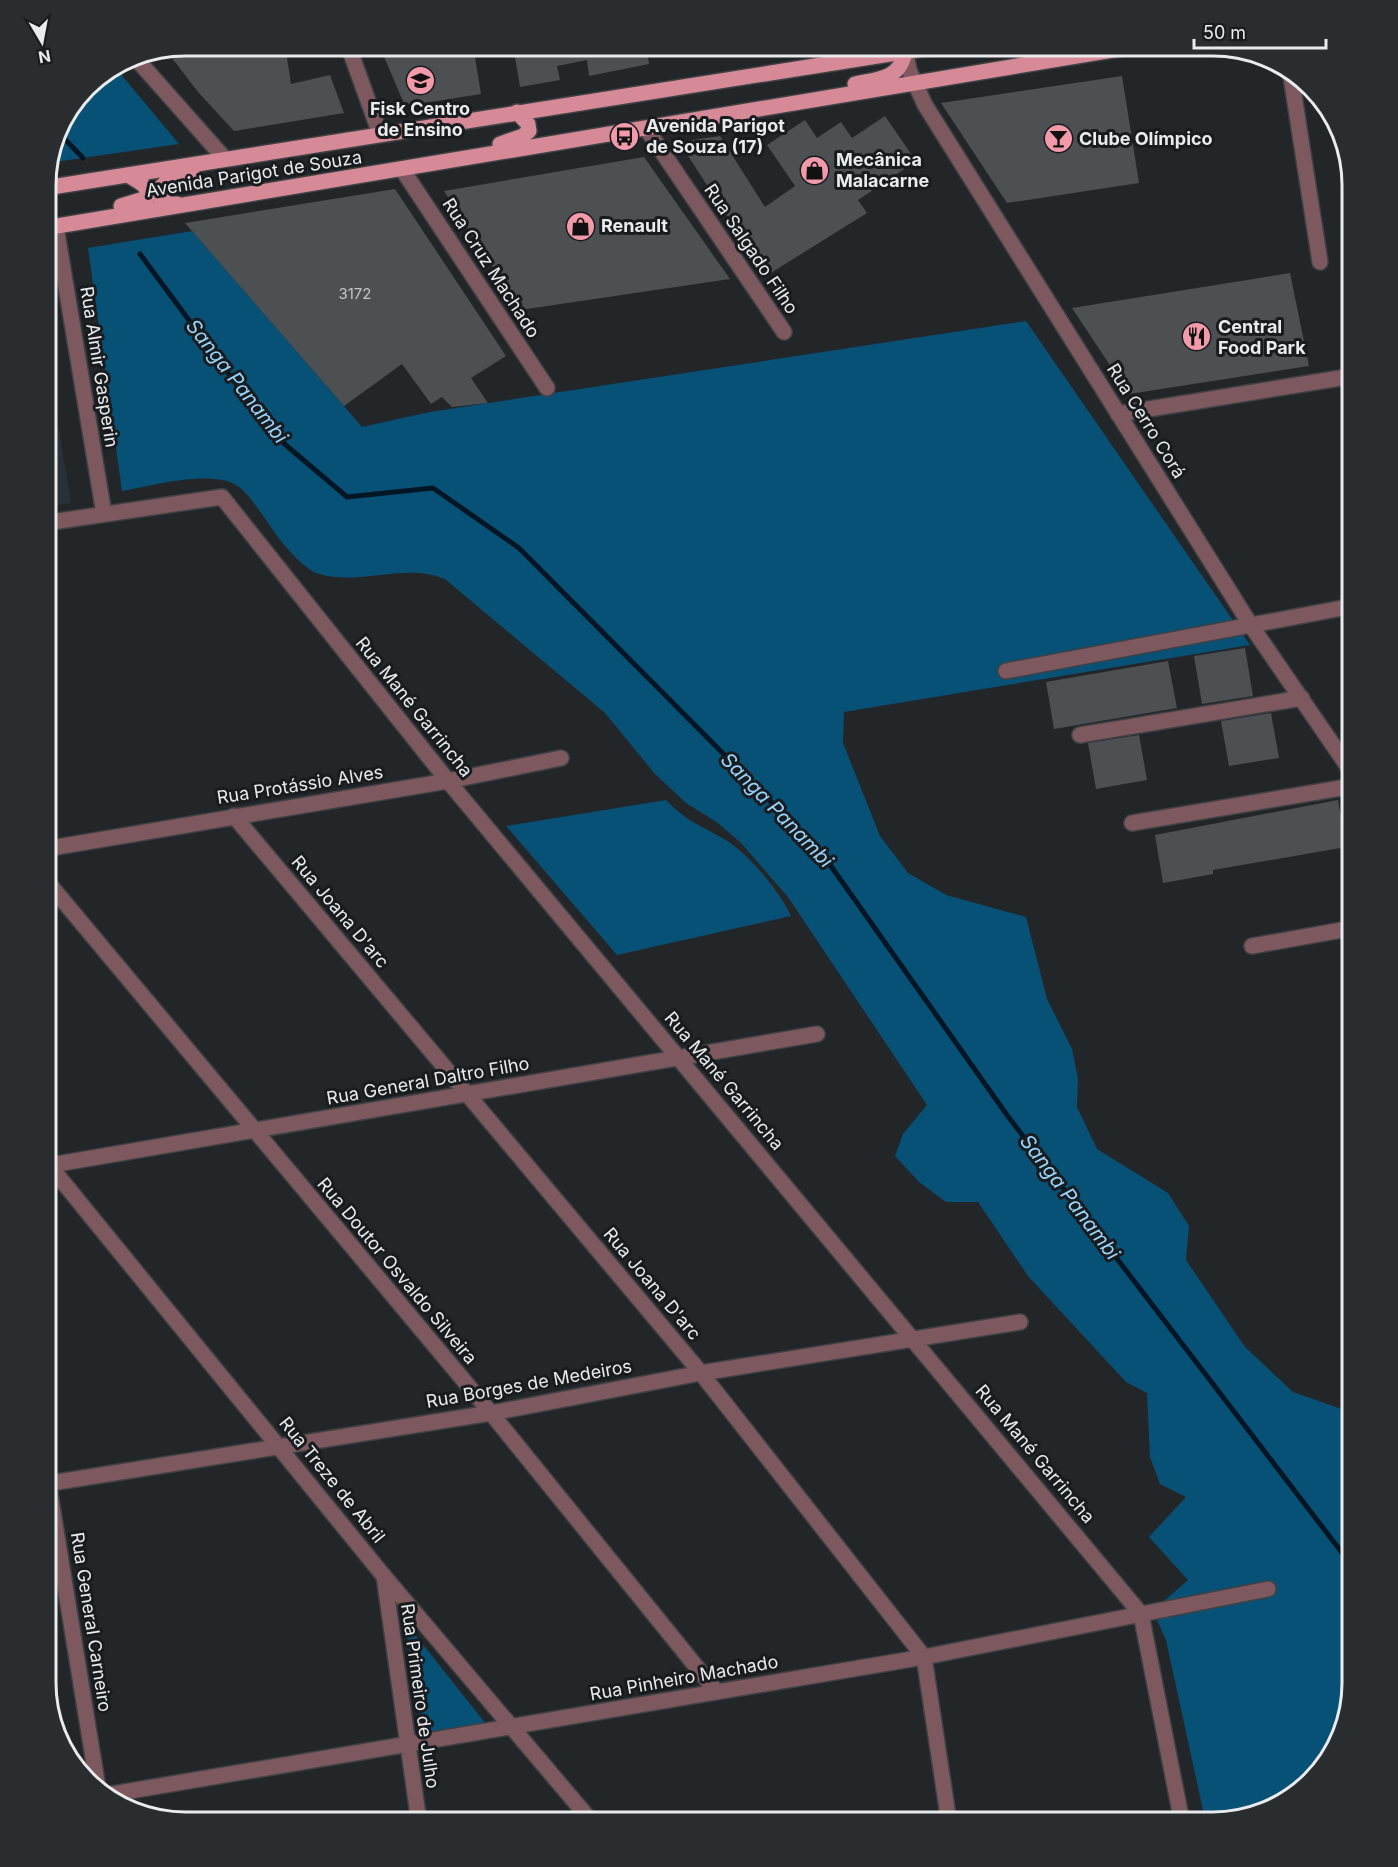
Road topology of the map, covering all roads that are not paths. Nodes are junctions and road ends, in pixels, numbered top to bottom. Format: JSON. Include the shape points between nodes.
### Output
{"nodes":[{"id":1,"x":352,"y":56,"type":"edge"},
{"id":2,"x":856,"y":56,"type":"edge"},
{"id":3,"x":904,"y":56,"type":"edge"},
{"id":4,"x":907,"y":56,"type":"edge"},
{"id":5,"x":1077,"y":56,"type":"edge"},
{"id":6,"x":140,"y":63,"type":"edge"},
{"id":7,"x":1292,"y":82,"type":"edge"},
{"id":8,"x":914,"y":83,"type":"junction"},
{"id":9,"x":786,"y":105,"type":"junction"},
{"id":10,"x":517,"y":112,"type":"junction"},
{"id":11,"x":646,"y":128,"type":"junction"},
{"id":12,"x":380,"y":134,"type":"junction"},
{"id":13,"x":225,"y":159,"type":"junction"},
{"id":14,"x":442,"y":161,"type":"junction"},
{"id":15,"x":402,"y":169,"type":"junction"},
{"id":16,"x":128,"y":176,"type":"junction"},
{"id":17,"x":56,"y":186,"type":"edge"},
{"id":18,"x":186,"y":205,"type":"junction"},
{"id":19,"x":56,"y":226,"type":"edge"},
{"id":20,"x":56,"y":227,"type":"edge"},
{"id":21,"x":56,"y":255,"type":"edge"},
{"id":22,"x":1320,"y":262,"type":"dead end"},
{"id":23,"x":784,"y":332,"type":"dead end"},
{"id":24,"x":1342,"y":378,"type":"edge"},
{"id":25,"x":547,"y":388,"type":"dead end"},
{"id":26,"x":1119,"y":414,"type":"junction"},
{"id":27,"x":104,"y":514,"type":"junction"},
{"id":28,"x":56,"y":521,"type":"edge"},
{"id":29,"x":1342,"y":608,"type":"edge"},
{"id":30,"x":1250,"y":624,"type":"junction"},
{"id":31,"x":1006,"y":671,"type":"dead end"},
{"id":32,"x":1302,"y":698,"type":"junction"},
{"id":33,"x":1080,"y":735,"type":"dead end"},
{"id":34,"x":561,"y":758,"type":"dead end"},
{"id":35,"x":1342,"y":758,"type":"edge"},
{"id":36,"x":448,"y":781,"type":"junction"},
{"id":37,"x":1342,"y":788,"type":"edge"},
{"id":38,"x":234,"y":816,"type":"junction"},
{"id":39,"x":1132,"y":823,"type":"dead end"},
{"id":40,"x":56,"y":847,"type":"edge"},
{"id":41,"x":56,"y":892,"type":"edge"},
{"id":42,"x":1342,"y":930,"type":"edge"},
{"id":43,"x":1252,"y":946,"type":"dead end"},
{"id":44,"x":817,"y":1034,"type":"dead end"},
{"id":45,"x":680,"y":1059,"type":"junction"},
{"id":46,"x":467,"y":1094,"type":"junction"},
{"id":47,"x":253,"y":1131,"type":"junction"},
{"id":48,"x":56,"y":1162,"type":"edge"},
{"id":49,"x":56,"y":1176,"type":"edge"},
{"id":50,"x":1020,"y":1322,"type":"dead end"},
{"id":51,"x":915,"y":1339,"type":"junction"},
{"id":52,"x":701,"y":1372,"type":"junction"},
{"id":53,"x":491,"y":1413,"type":"junction"},
{"id":54,"x":281,"y":1447,"type":"junction"},
{"id":55,"x":56,"y":1482,"type":"edge"},
{"id":56,"x":56,"y":1537,"type":"edge"},
{"id":57,"x":384,"y":1575,"type":"junction"},
{"id":58,"x":1268,"y":1589,"type":"dead end"},
{"id":59,"x":1142,"y":1614,"type":"junction"},
{"id":60,"x":924,"y":1657,"type":"junction"},
{"id":61,"x":716,"y":1691,"type":"junction"},
{"id":62,"x":515,"y":1727,"type":"junction"},
{"id":63,"x":407,"y":1745,"type":"junction"},
{"id":64,"x":96,"y":1777,"type":"edge"},
{"id":65,"x":118,"y":1793,"type":"edge"},
{"id":66,"x":417,"y":1812,"type":"edge"},
{"id":67,"x":584,"y":1812,"type":"edge"},
{"id":68,"x":947,"y":1812,"type":"edge"},
{"id":69,"x":1180,"y":1812,"type":"edge"}],
"edges":[{"from":1,"to":12,"type":"street"},
{"from":2,"to":10,"type":"main road","name":"Avenida Parigot de Souza"},
{"from":3,"to":9,"type":"main road","via":[[903,64],[888,76]]},
{"from":4,"to":8,"type":"street","name":"Rua Cerro Corá"},
{"from":5,"to":8,"type":"main road","name":"Avenida Parigot de Souza"},
{"from":6,"to":13,"type":"street"},
{"from":7,"to":22,"type":"street"},
{"from":8,"to":9,"type":"main road","name":"Avenida Parigot de Souza"},
{"from":8,"to":26,"type":"street","name":"Rua Cerro Corá"},
{"from":9,"to":11,"type":"main road","name":"Avenida Parigot de Souza"},
{"from":10,"to":12,"type":"main road","name":"Avenida Parigot de Souza"},
{"from":10,"to":14,"type":"main road","via":[[530,129],[523,136]]},
{"from":11,"to":14,"type":"main road","name":"Avenida Parigot de Souza"},
{"from":11,"to":23,"type":"street","name":"Rua Salgado Filho"},
{"from":12,"to":13,"type":"main road","name":"Avenida Parigot de Souza"},
{"from":13,"to":16,"type":"main road","name":"Avenida Parigot de Souza"},
{"from":13,"to":18,"type":"main road","via":[[168,180],[160,189],[160,198],[168,204]]},
{"from":14,"to":15,"type":"main road","name":"Avenida Parigot de Souza"},
{"from":15,"to":18,"type":"main road","name":"Avenida Parigot de Souza"},
{"from":15,"to":25,"type":"street","name":"Rua Cruz Machado"},
{"from":16,"to":17,"type":"main road","name":"Avenida Parigot de Souza"},
{"from":16,"to":19,"type":"main road","via":[[147,189],[147,198]]},
{"from":18,"to":20,"type":"main road","name":"Avenida Parigot de Souza"},
{"from":21,"to":27,"type":"street","name":"Rua Almir Gasperin"},
{"from":24,"to":26,"type":"street"},
{"from":26,"to":30,"type":"street","name":"Rua Cerro Corá"},
{"from":27,"to":28,"type":"street"},
{"from":27,"to":36,"type":"street","name":"Rua Mané Garrincha","via":[[222,497]]},
{"from":29,"to":30,"type":"street"},
{"from":30,"to":31,"type":"street"},
{"from":30,"to":32,"type":"street","name":"Rua Cerro Corá"},
{"from":32,"to":33,"type":"street"},
{"from":32,"to":35,"type":"street","name":"Rua Cerro Corá"},
{"from":34,"to":36,"type":"street","name":"Rua Protássio Alves"},
{"from":36,"to":38,"type":"street","name":"Rua Protássio Alves"},
{"from":36,"to":45,"type":"street","name":"Rua Mané Garrincha"},
{"from":37,"to":39,"type":"street"},
{"from":38,"to":40,"type":"street","name":"Rua Protássio Alves"},
{"from":38,"to":46,"type":"street","name":"Rua Joana D'arc"},
{"from":41,"to":47,"type":"street","name":"Rua Doutor Osvaldo Silveira"},
{"from":42,"to":43,"type":"street"},
{"from":44,"to":45,"type":"street","name":"Rua General Daltro Filho"},
{"from":45,"to":46,"type":"street","name":"Rua General Daltro Filho"},
{"from":45,"to":51,"type":"street","name":"Rua Mané Garrincha"},
{"from":46,"to":47,"type":"street","name":"Rua General Daltro Filho"},
{"from":46,"to":52,"type":"street","name":"Rua Joana D'arc"},
{"from":47,"to":48,"type":"street","name":"Rua General Daltro Filho"},
{"from":47,"to":53,"type":"street","name":"Rua Doutor Osvaldo Silveira"},
{"from":49,"to":54,"type":"street","name":"Rua Treze de Abril"},
{"from":50,"to":51,"type":"street","name":"Rua Borges de Medeiros"},
{"from":51,"to":52,"type":"street","name":"Rua Borges de Medeiros"},
{"from":51,"to":59,"type":"street","name":"Rua Mané Garrincha"},
{"from":52,"to":53,"type":"street","name":"Rua Borges de Medeiros"},
{"from":52,"to":60,"type":"street","name":"Rua Joana D'arc"},
{"from":53,"to":54,"type":"street","name":"Rua Borges de Medeiros"},
{"from":53,"to":61,"type":"street","name":"Rua Doutor Osvaldo Silveira"},
{"from":54,"to":55,"type":"street","name":"Rua Borges de Medeiros"},
{"from":54,"to":57,"type":"street","name":"Rua Treze de Abril"},
{"from":56,"to":64,"type":"street","name":"Rua General Carneiro"},
{"from":57,"to":62,"type":"street","name":"Rua Treze de Abril"},
{"from":57,"to":63,"type":"street","name":"Rua Primeiro de Julho"},
{"from":58,"to":59,"type":"street","name":"Rua Pinheiro Machado"},
{"from":59,"to":60,"type":"street","name":"Rua Pinheiro Machado"},
{"from":59,"to":69,"type":"street","name":"Rua Mané Garrincha"},
{"from":60,"to":61,"type":"street","name":"Rua Pinheiro Machado"},
{"from":60,"to":68,"type":"street","name":"Rua Joana D'arc"},
{"from":61,"to":62,"type":"street","name":"Rua Pinheiro Machado"},
{"from":62,"to":63,"type":"street","name":"Rua Pinheiro Machado"},
{"from":62,"to":67,"type":"street","name":"Rua Treze de Abril"},
{"from":63,"to":65,"type":"street","name":"Rua Pinheiro Machado"},
{"from":63,"to":66,"type":"street","name":"Rua Primeiro de Julho"}]}
